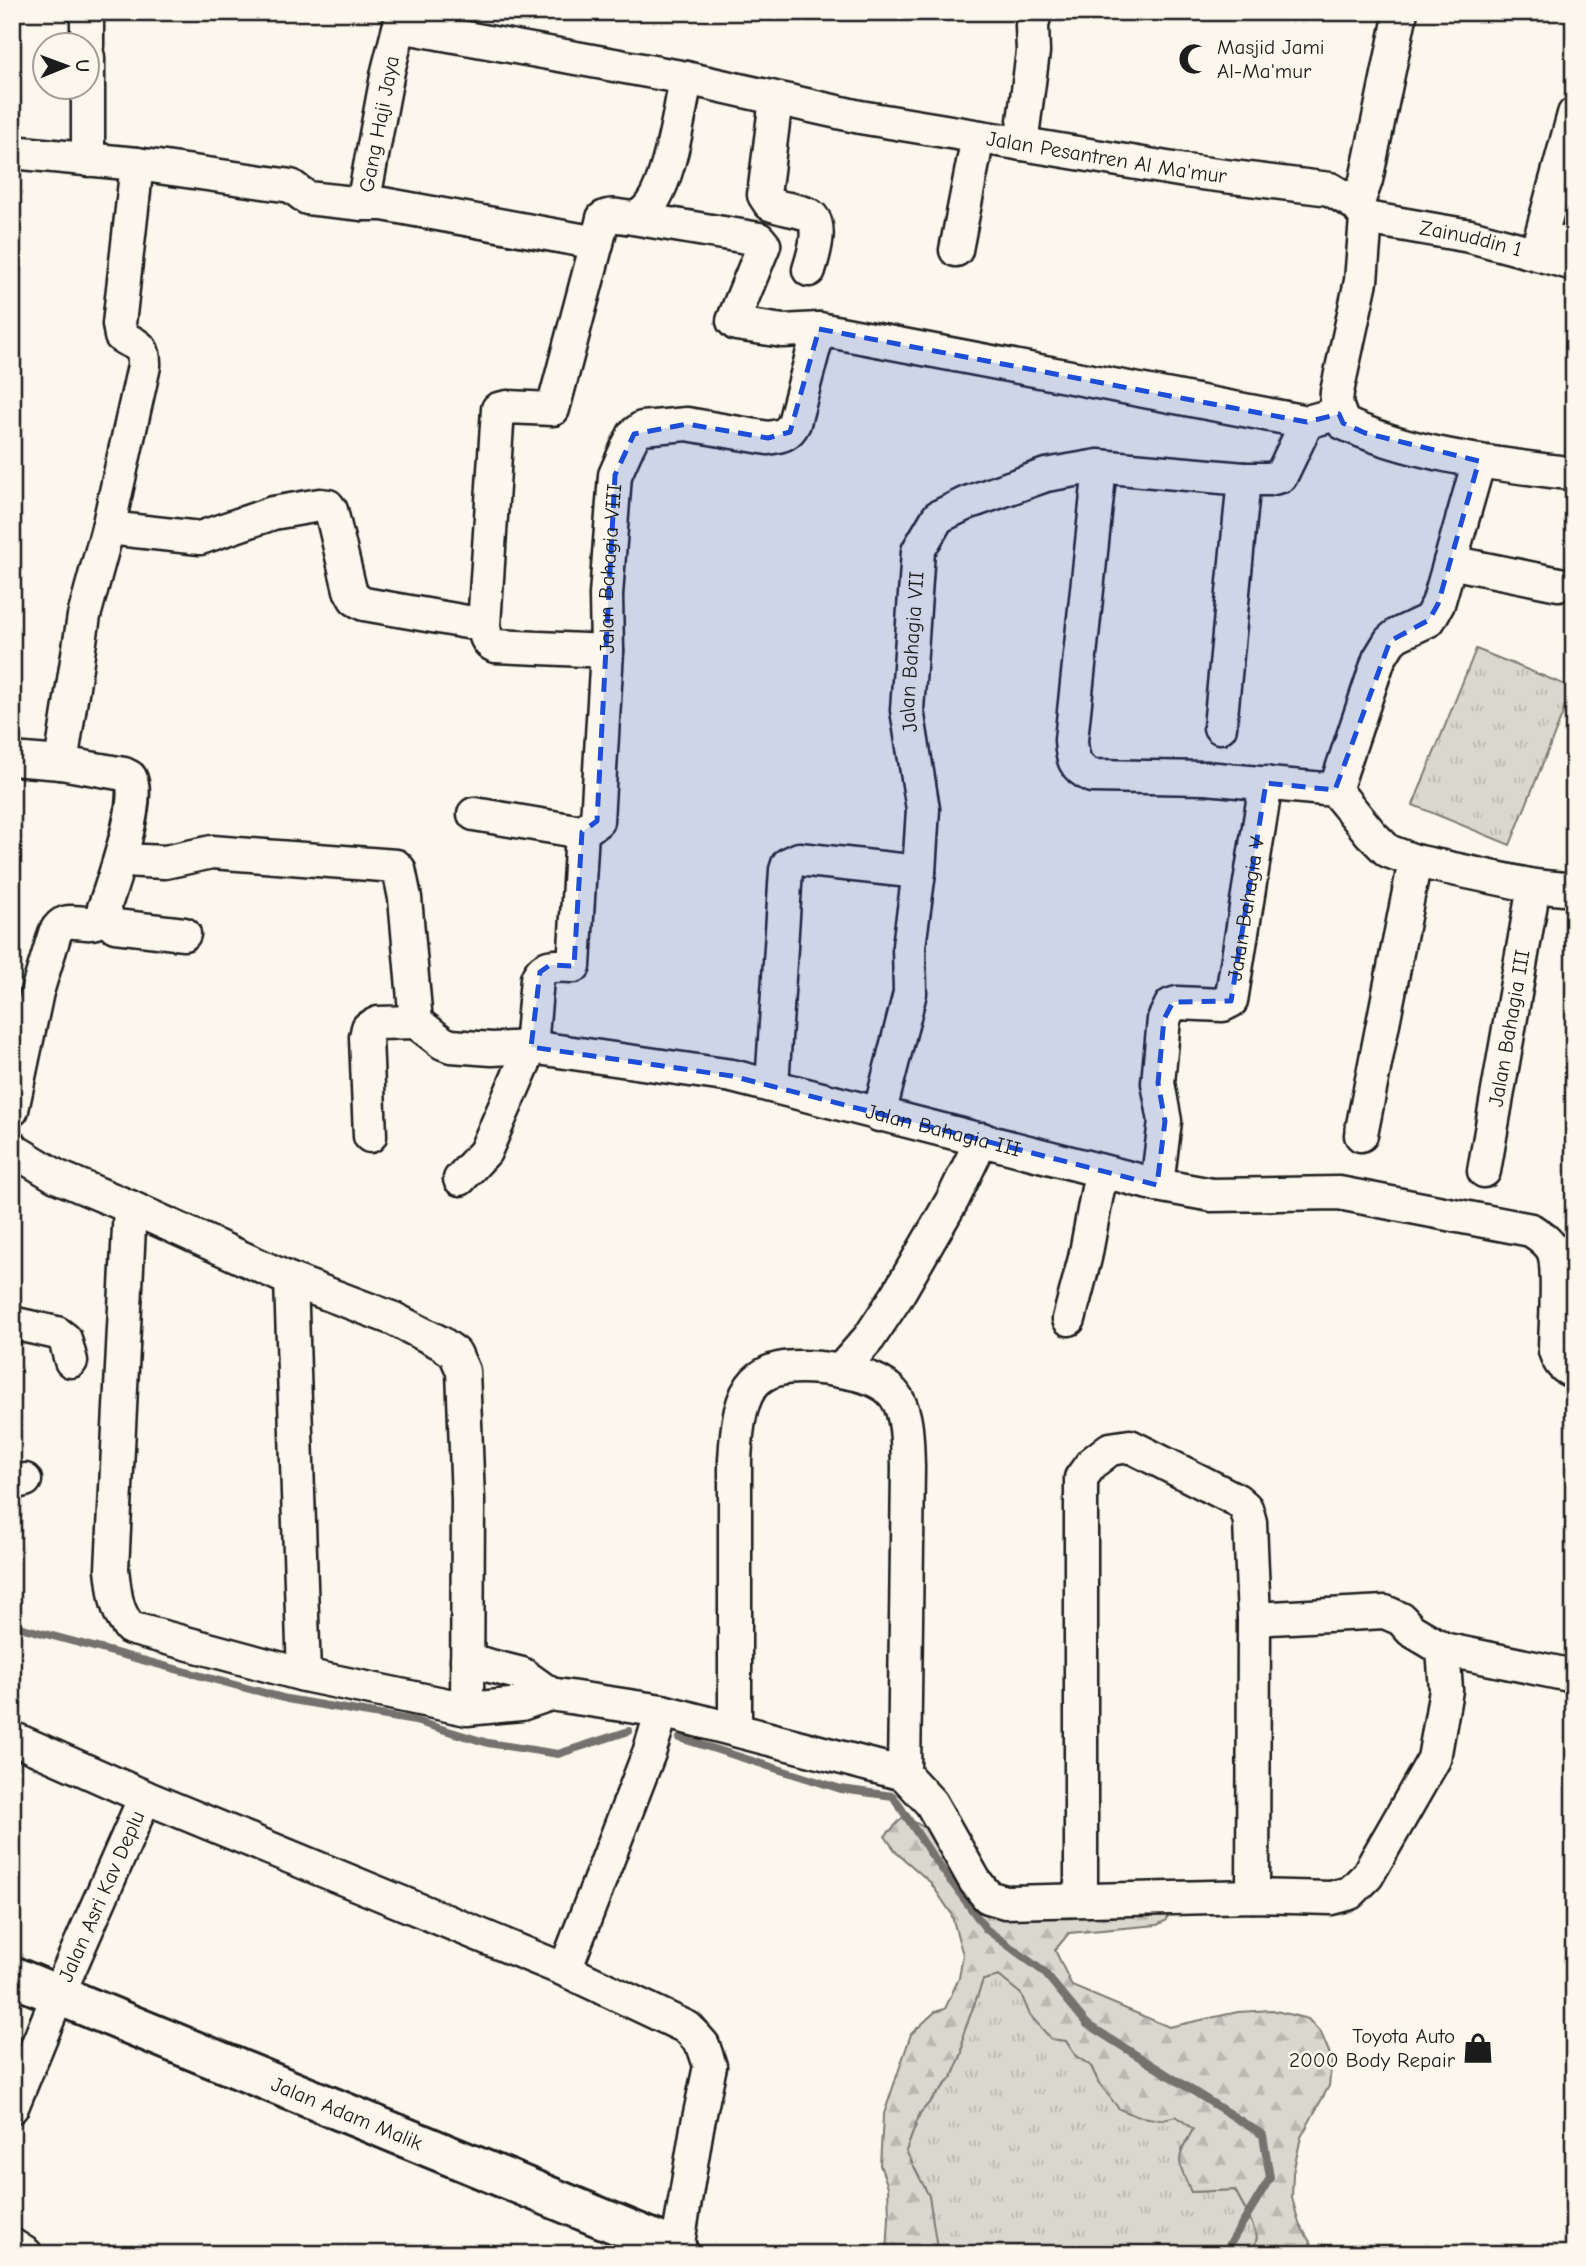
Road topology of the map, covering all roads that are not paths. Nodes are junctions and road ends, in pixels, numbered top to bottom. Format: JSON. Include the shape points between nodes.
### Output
{"nodes":[{"id":1,"x":87,"y":12,"type":"edge"},
{"id":2,"x":1035,"y":12,"type":"edge"},
{"id":3,"x":1401,"y":12,"type":"edge"},
{"id":4,"x":402,"y":19,"type":"edge"},
{"id":5,"x":87,"y":32,"type":"edge"},
{"id":6,"x":686,"y":78,"type":"junction"},
{"id":7,"x":776,"y":99,"type":"junction"},
{"id":8,"x":88,"y":102,"type":"edge"},
{"id":9,"x":1574,"y":114,"type":"edge"},
{"id":10,"x":978,"y":137,"type":"junction"},
{"id":11,"x":1021,"y":144,"type":"junction"},
{"id":12,"x":12,"y":152,"type":"edge"},
{"id":13,"x":88,"y":159,"type":"junction"},
{"id":14,"x":137,"y":164,"type":"junction"},
{"id":15,"x":373,"y":204,"type":"junction"},
{"id":16,"x":1362,"y":212,"type":"junction"},
{"id":17,"x":634,"y":218,"type":"junction"},
{"id":18,"x":597,"y":243,"type":"junction"},
{"id":19,"x":1574,"y":247,"type":"edge"},
{"id":20,"x":956,"y":250,"type":"dead end"},
{"id":21,"x":1574,"y":264,"type":"edge"},
{"id":22,"x":809,"y":270,"type":"dead end"},
{"id":23,"x":819,"y":329,"type":"junction"},
{"id":24,"x":1339,"y":414,"type":"junction"},
{"id":25,"x":1307,"y":422,"type":"junction"},
{"id":26,"x":1479,"y":461,"type":"junction"},
{"id":27,"x":1574,"y":474,"type":"edge"},
{"id":28,"x":1244,"y":479,"type":"junction"},
{"id":29,"x":1098,"y":486,"type":"dead end"},
{"id":30,"x":108,"y":528,"type":"junction"},
{"id":31,"x":1450,"y":562,"type":"junction"},
{"id":32,"x":1559,"y":584,"type":"dead end"},
{"id":33,"x":484,"y":625,"type":"junction"},
{"id":34,"x":607,"y":651,"type":"junction"},
{"id":35,"x":1220,"y":727,"type":"dead end"},
{"id":36,"x":12,"y":760,"type":"edge"},
{"id":37,"x":61,"y":763,"type":"junction"},
{"id":38,"x":1266,"y":783,"type":"junction"},
{"id":39,"x":1335,"y":790,"type":"junction"},
{"id":40,"x":474,"y":814,"type":"dead end"},
{"id":41,"x":582,"y":832,"type":"junction"},
{"id":42,"x":121,"y":860,"type":"junction"},
{"id":43,"x":1415,"y":861,"type":"junction"},
{"id":44,"x":919,"y":872,"type":"junction"},
{"id":45,"x":1534,"y":886,"type":"junction"},
{"id":46,"x":1574,"y":890,"type":"edge"},
{"id":47,"x":104,"y":908,"type":"junction"},
{"id":48,"x":184,"y":934,"type":"dead end"},
{"id":49,"x":25,"y":988,"type":"edge"},
{"id":50,"x":415,"y":1022,"type":"junction"},
{"id":51,"x":531,"y":1047,"type":"junction"},
{"id":52,"x":772,"y":1085,"type":"junction"},
{"id":53,"x":12,"y":1110,"type":"edge"},
{"id":54,"x":879,"y":1115,"type":"junction"},
{"id":55,"x":1361,"y":1135,"type":"dead end"},
{"id":56,"x":370,"y":1136,"type":"dead end"},
{"id":57,"x":982,"y":1139,"type":"junction"},
{"id":58,"x":12,"y":1147,"type":"edge"},
{"id":59,"x":1484,"y":1171,"type":"dead end"},
{"id":60,"x":1101,"y":1172,"type":"junction"},
{"id":61,"x":460,"y":1179,"type":"dead end"},
{"id":62,"x":1157,"y":1185,"type":"junction"},
{"id":63,"x":130,"y":1207,"type":"junction"},
{"id":64,"x":291,"y":1280,"type":"junction"},
{"id":65,"x":1069,"y":1319,"type":"dead end"},
{"id":66,"x":12,"y":1323,"type":"edge"},
{"id":67,"x":71,"y":1361,"type":"dead end"},
{"id":68,"x":840,"y":1371,"type":"junction"},
{"id":69,"x":1574,"y":1372,"type":"edge"},
{"id":70,"x":1254,"y":1619,"type":"junction"},
{"id":71,"x":1443,"y":1649,"type":"junction"},
{"id":72,"x":467,"y":1660,"type":"junction"},
{"id":73,"x":304,"y":1675,"type":"junction"},
{"id":74,"x":1574,"y":1676,"type":"edge"},
{"id":75,"x":550,"y":1694,"type":"junction"},
{"id":76,"x":467,"y":1709,"type":"junction"},
{"id":77,"x":662,"y":1711,"type":"junction"},
{"id":78,"x":735,"y":1730,"type":"junction"},
{"id":79,"x":12,"y":1738,"type":"edge"},
{"id":80,"x":904,"y":1774,"type":"junction"},
{"id":81,"x":145,"y":1797,"type":"junction"},
{"id":82,"x":1253,"y":1896,"type":"junction"},
{"id":83,"x":1081,"y":1899,"type":"junction"},
{"id":84,"x":565,"y":1970,"type":"junction"},
{"id":85,"x":12,"y":1976,"type":"edge"},
{"id":86,"x":58,"y":1995,"type":"junction"},
{"id":87,"x":12,"y":2107,"type":"edge"},
{"id":88,"x":12,"y":2245,"type":"edge"},
{"id":89,"x":677,"y":2252,"type":"edge"},
{"id":90,"x":26,"y":2254,"type":"edge"}],
"edges":[{"from":1,"to":5,"type":"street"},
{"from":2,"to":11,"type":"street"},
{"from":3,"to":16,"type":"street"},
{"from":4,"to":6,"type":"street","name":"Jalan Pesantren Al Ma'mur"},
{"from":4,"to":15,"type":"street","name":"Gang Haji Jaya","via":[[387,71]]},
{"from":6,"to":7,"type":"street","name":"Jalan Pesantren Al Ma'mur"},
{"from":6,"to":17,"type":"street","via":[[666,176],[646,209]]},
{"from":7,"to":10,"type":"street","name":"Jalan Pesantren Al Ma'mur"},
{"from":7,"to":22,"type":"street","via":[[765,195],[770,204],[814,220],[816,246]]},
{"from":8,"to":13,"type":"street"},
{"from":9,"to":19,"type":"street","name":"Zainuddin 1","via":[[1541,236]]},
{"from":10,"to":11,"type":"street","name":"Jalan Pesantren Al Ma'mur"},
{"from":10,"to":20,"type":"street"},
{"from":11,"to":16,"type":"street","name":"Jalan Pesantren Al Ma'mur","via":[[1330,189]]},
{"from":12,"to":13,"type":"street"},
{"from":13,"to":14,"type":"street"},
{"from":14,"to":15,"type":"street","via":[[291,187],[307,198]]},
{"from":14,"to":30,"type":"street","via":[[119,324],[121,335],[145,354]]},
{"from":15,"to":18,"type":"street"},
{"from":16,"to":21,"type":"street","name":"Zainuddin 1"},
{"from":16,"to":24,"type":"street","via":[[1361,281],[1337,392]]},
{"from":17,"to":18,"type":"street","via":[[610,214],[603,218]]},
{"from":17,"to":23,"type":"street","via":[[759,239],[764,245],[733,321],[783,331]]},
{"from":18,"to":33,"type":"street","via":[[553,409],[507,407],[499,409],[496,417]]},
{"from":23,"to":25,"type":"street"},
{"from":23,"to":34,"type":"street","name":"Jalan Bahagia VIII","via":[[790,432],[768,438],[687,424],[642,428],[634,434],[615,475],[606,595]]},
{"from":24,"to":25,"type":"street"},
{"from":24,"to":26,"type":"street","via":[[1343,423],[1365,433]]},
{"from":25,"to":28,"type":"street","name":"Jalan Bahagia VII","via":[[1281,475]]},
{"from":26,"to":27,"type":"street"},
{"from":26,"to":31,"type":"street"},
{"from":28,"to":35,"type":"street"},
{"from":28,"to":44,"type":"street","name":"Jalan Bahagia VII","via":[[1098,466],[1046,475],[937,517],[918,551],[907,710],[923,809]]},
{"from":29,"to":38,"type":"street","via":[[1072,759],[1092,776]]},
{"from":30,"to":33,"type":"street","via":[[200,538],[273,513],[328,506],[355,599]]},
{"from":30,"to":37,"type":"street","via":[[84,616]]},
{"from":31,"to":32,"type":"street"},
{"from":31,"to":39,"type":"street","via":[[1429,620],[1397,635],[1379,659]]},
{"from":33,"to":34,"type":"street","via":[[489,643],[495,646]]},
{"from":34,"to":41,"type":"street","name":"Jalan Bahagia VIII","via":[[597,821]]},
{"from":36,"to":37,"type":"street"},
{"from":37,"to":42,"type":"street","via":[[130,777],[134,789]]},
{"from":38,"to":39,"type":"street"},
{"from":38,"to":62,"type":"street","name":"Jalan Bahagia V","via":[[1231,1001],[1223,1005],[1177,1003],[1164,1019],[1158,1083],[1166,1121]]},
{"from":39,"to":43,"type":"street","via":[[1388,850]]},
{"from":40,"to":41,"type":"street"},
{"from":41,"to":51,"type":"street","name":"Jalan Bahagia VIII","via":[[574,966],[550,965],[540,972]]},
{"from":42,"to":47,"type":"street"},
{"from":42,"to":50,"type":"street","via":[[165,862],[212,852],[396,866],[405,898]]},
{"from":43,"to":45,"type":"street"},
{"from":43,"to":55,"type":"street"},
{"from":44,"to":52,"type":"street","via":[[799,859],[788,864]]},
{"from":44,"to":54,"type":"street","name":"Jalan Bahagia VII","via":[[909,946],[910,993]]},
{"from":45,"to":46,"type":"street"},
{"from":45,"to":59,"type":"street","name":"Jalan Bahagia III"},
{"from":47,"to":48,"type":"street","via":[[114,926]]},
{"from":47,"to":49,"type":"street","via":[[98,922],[67,920],[59,925]]},
{"from":49,"to":53,"type":"street"},
{"from":50,"to":51,"type":"street","name":"Jalan Bahagia III","via":[[451,1046]]},
{"from":50,"to":56,"type":"street","via":[[378,1023],[368,1028]]},
{"from":51,"to":52,"type":"street","name":"Jalan Bahagia III"},
{"from":51,"to":61,"type":"street","via":[[485,1152]]},
{"from":52,"to":54,"type":"street","name":"Jalan Bahagia III"},
{"from":54,"to":57,"type":"street","name":"Jalan Bahagia III"},
{"from":57,"to":60,"type":"street","name":"Jalan Bahagia III"},
{"from":57,"to":68,"type":"street","via":[[897,1296],[870,1338]]},
{"from":58,"to":63,"type":"street","via":[[56,1177]]},
{"from":60,"to":62,"type":"street","name":"Jalan Bahagia III"},
{"from":60,"to":65,"type":"street"},
{"from":62,"to":69,"type":"street","name":"Jalan Bahagia III","via":[[1212,1195],[1339,1193],[1531,1230],[1545,1239],[1553,1252],[1555,1352],[1565,1369]]},
{"from":63,"to":64,"type":"street"},
{"from":63,"to":73,"type":"street","via":[[112,1569],[116,1606],[130,1628]]},
{"from":64,"to":72,"type":"street","via":[[394,1319],[455,1353],[463,1371]]},
{"from":64,"to":73,"type":"street"},
{"from":66,"to":67,"type":"street","via":[[65,1339]]},
{"from":68,"to":78,"type":"street","via":[[804,1365],[777,1369],[756,1379],[742,1400],[735,1460]]},
{"from":68,"to":80,"type":"street","via":[[870,1378],[890,1390],[906,1430]]},
{"from":70,"to":71,"type":"street","via":[[1385,1612]]},
{"from":70,"to":82,"type":"street"},
{"from":70,"to":83,"type":"street","via":[[1246,1508],[1130,1446],[1110,1449],[1092,1463],[1081,1478]]},
{"from":71,"to":74,"type":"street"},
{"from":71,"to":82,"type":"street","via":[[1447,1690],[1434,1759],[1367,1876],[1350,1893],[1331,1898]]},
{"from":72,"to":75,"type":"street","via":[[522,1674]]},
{"from":72,"to":76,"type":"street"},
{"from":73,"to":76,"type":"street"},
{"from":75,"to":76,"type":"street","via":[[521,1704]]},
{"from":75,"to":77,"type":"street"},
{"from":77,"to":78,"type":"street"},
{"from":77,"to":84,"type":"street"},
{"from":78,"to":80,"type":"street"},
{"from":79,"to":81,"type":"street"},
{"from":80,"to":83,"type":"street","via":[[931,1803],[988,1897],[1005,1902]]},
{"from":81,"to":84,"type":"street"},
{"from":81,"to":86,"type":"street","name":"Jalan Asri Kav Deplu"},
{"from":82,"to":83,"type":"street"},
{"from":84,"to":89,"type":"street","via":[[688,2028],[703,2045],[710,2066]]},
{"from":85,"to":86,"type":"street","name":"Jalan Adam Malik"},
{"from":86,"to":87,"type":"street","name":"Jalan Asri Kav Deplu"},
{"from":86,"to":89,"type":"street","name":"Jalan Adam Malik"},
{"from":88,"to":90,"type":"street"}]}
